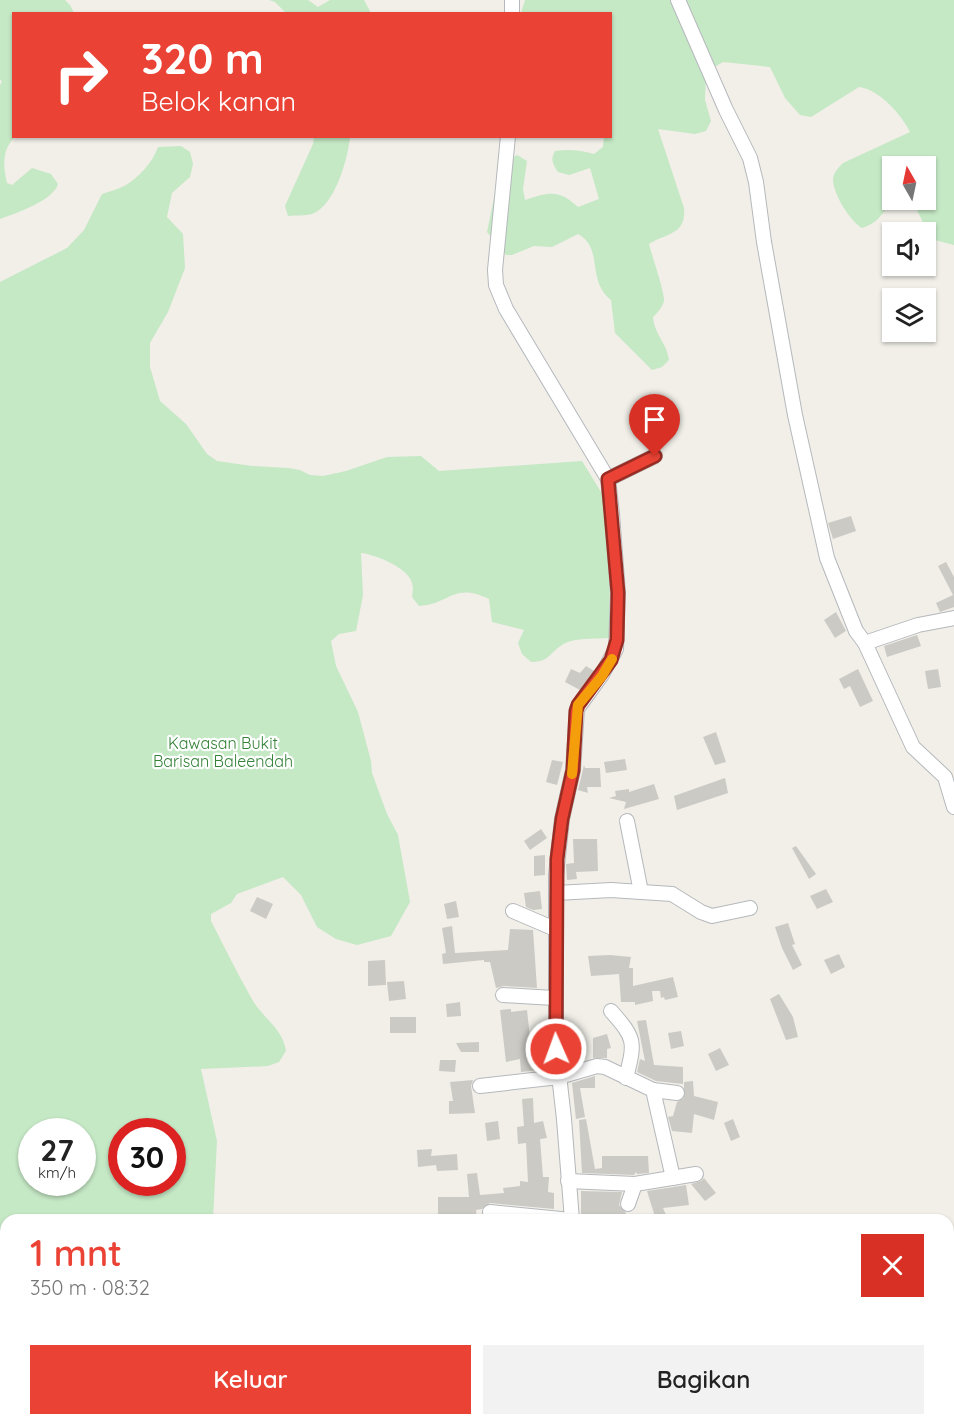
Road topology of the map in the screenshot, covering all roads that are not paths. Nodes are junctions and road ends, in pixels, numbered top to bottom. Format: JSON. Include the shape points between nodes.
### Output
{"nodes":[{"id":1,"x":678,"y":0,"type":"edge"},
{"id":2,"x":508,"y":138,"type":"edge"},
{"id":3,"x":655,"y":456,"type":"dead end"},
{"id":4,"x":608,"y":479,"type":"junction"},
{"id":5,"x":954,"y":618,"type":"edge"},
{"id":6,"x":865,"y":643,"type":"junction"},
{"id":7,"x":954,"y":807,"type":"edge"},
{"id":8,"x":627,"y":821,"type":"dead end"},
{"id":9,"x":641,"y":892,"type":"junction"},
{"id":10,"x":556,"y":893,"type":"junction"},
{"id":11,"x":750,"y":908,"type":"dead end"},
{"id":12,"x":513,"y":910,"type":"dead end"},
{"id":13,"x":555,"y":929,"type":"junction"},
{"id":14,"x":503,"y":994,"type":"dead end"},
{"id":15,"x":554,"y":998,"type":"junction"},
{"id":16,"x":611,"y":1011,"type":"dead end"},
{"id":17,"x":559,"y":1077,"type":"junction"},
{"id":18,"x":626,"y":1078,"type":"junction"},
{"id":19,"x":480,"y":1086,"type":"dead end"},
{"id":20,"x":653,"y":1090,"type":"junction"},
{"id":21,"x":677,"y":1093,"type":"dead end"},
{"id":22,"x":696,"y":1174,"type":"dead end"},
{"id":23,"x":673,"y":1178,"type":"junction"},
{"id":24,"x":568,"y":1181,"type":"junction"},
{"id":25,"x":635,"y":1184,"type":"junction"},
{"id":26,"x":628,"y":1204,"type":"dead end"},
{"id":27,"x":490,"y":1212,"type":"dead end"},
{"id":28,"x":501,"y":1214,"type":"edge"},
{"id":29,"x":571,"y":1214,"type":"edge"}],
"edges":[{"from":1,"to":6,"type":"street","via":[[750,158],[795,416],[827,558],[856,631]]},
{"from":2,"to":4,"type":"street","via":[[496,285],[506,309]]},
{"from":3,"to":4,"type":"street"},
{"from":4,"to":10,"type":"street","via":[[618,593],[617,640],[611,660],[577,709]]},
{"from":5,"to":6,"type":"street","via":[[918,624]]},
{"from":6,"to":7,"type":"street","via":[[914,747],[945,777]]},
{"from":8,"to":9,"type":"street"},
{"from":9,"to":10,"type":"street"},
{"from":9,"to":11,"type":"street","via":[[672,894],[712,916]]},
{"from":10,"to":13,"type":"street"},
{"from":12,"to":13,"type":"street"},
{"from":13,"to":15,"type":"street"},
{"from":14,"to":15,"type":"street"},
{"from":15,"to":17,"type":"street"},
{"from":16,"to":18,"type":"street","via":[[629,1031],[633,1047]]},
{"from":17,"to":18,"type":"street","via":[[600,1066]]},
{"from":17,"to":19,"type":"street"},
{"from":17,"to":24,"type":"street"},
{"from":18,"to":20,"type":"street"},
{"from":20,"to":21,"type":"street"},
{"from":20,"to":23,"type":"street"},
{"from":22,"to":23,"type":"street"},
{"from":23,"to":25,"type":"street"},
{"from":24,"to":25,"type":"street"},
{"from":24,"to":29,"type":"street"},
{"from":25,"to":26,"type":"street"},
{"from":27,"to":28,"type":"street"}]}
